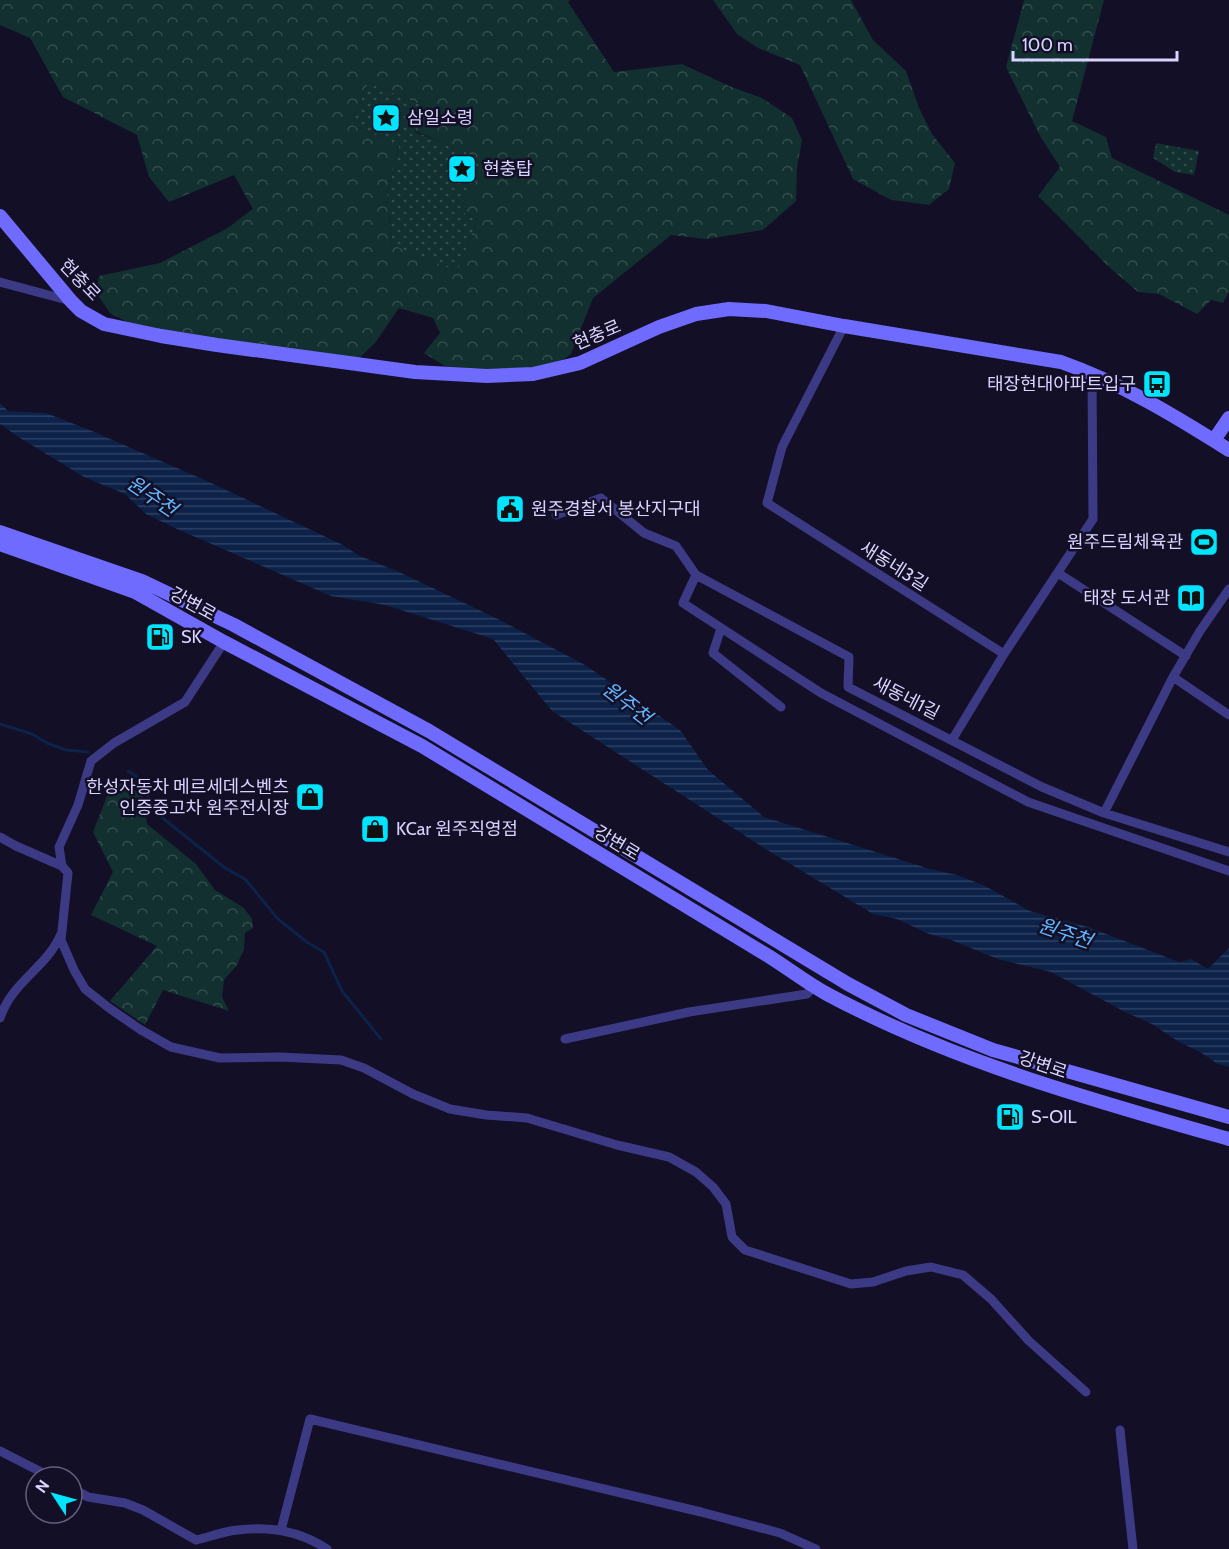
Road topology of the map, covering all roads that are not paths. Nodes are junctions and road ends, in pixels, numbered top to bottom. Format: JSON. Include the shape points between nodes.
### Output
{"nodes":[{"id":1,"x":0,"y":216,"type":"edge"},
{"id":2,"x":0,"y":282,"type":"edge"},
{"id":3,"x":71,"y":301,"type":"junction"},
{"id":4,"x":844,"y":326,"type":"junction"},
{"id":5,"x":1092,"y":373,"type":"junction"},
{"id":6,"x":1229,"y":418,"type":"edge"},
{"id":7,"x":1214,"y":440,"type":"junction"},
{"id":8,"x":1229,"y":450,"type":"edge"},
{"id":9,"x":556,"y":515,"type":"dead end"},
{"id":10,"x":0,"y":532,"type":"edge"},
{"id":11,"x":0,"y":544,"type":"edge"},
{"id":12,"x":1058,"y":573,"type":"junction"},
{"id":13,"x":696,"y":576,"type":"junction"},
{"id":14,"x":1229,"y":589,"type":"edge"},
{"id":15,"x":234,"y":625,"type":"junction"},
{"id":16,"x":721,"y":628,"type":"junction"},
{"id":17,"x":224,"y":642,"type":"junction"},
{"id":18,"x":1004,"y":654,"type":"junction"},
{"id":19,"x":1186,"y":656,"type":"junction"},
{"id":20,"x":1173,"y":677,"type":"junction"},
{"id":21,"x":781,"y":707,"type":"dead end"},
{"id":22,"x":1229,"y":715,"type":"edge"},
{"id":23,"x":952,"y":740,"type":"junction"},
{"id":24,"x":1104,"y":813,"type":"junction"},
{"id":25,"x":0,"y":837,"type":"edge"},
{"id":26,"x":1229,"y":852,"type":"edge"},
{"id":27,"x":62,"y":866,"type":"junction"},
{"id":28,"x":1229,"y":871,"type":"edge"},
{"id":29,"x":63,"y":928,"type":"junction"},
{"id":30,"x":814,"y":986,"type":"junction"},
{"id":31,"x":0,"y":1018,"type":"edge"},
{"id":32,"x":565,"y":1039,"type":"dead end"},
{"id":33,"x":1229,"y":1117,"type":"edge"},
{"id":34,"x":1229,"y":1138,"type":"edge"},
{"id":35,"x":1086,"y":1392,"type":"dead end"},
{"id":36,"x":1120,"y":1430,"type":"dead end"},
{"id":37,"x":0,"y":1451,"type":"edge"},
{"id":38,"x":27,"y":1465,"type":"edge"},
{"id":39,"x":84,"y":1495,"type":"edge"},
{"id":40,"x":281,"y":1530,"type":"junction"},
{"id":41,"x":196,"y":1540,"type":"junction"},
{"id":42,"x":190,"y":1549,"type":"edge"},
{"id":43,"x":327,"y":1549,"type":"edge"},
{"id":44,"x":816,"y":1549,"type":"edge"},
{"id":45,"x":1133,"y":1549,"type":"edge"}],
"edges":[{"from":1,"to":3,"type":"street","name":"현충로"},
{"from":2,"to":3,"type":"street"},
{"from":3,"to":4,"type":"street","name":"현충로","via":[[104,324],[160,336],[415,372],[487,376],[533,374],[580,363],[659,327],[696,314],[729,309],[766,310]]},
{"from":4,"to":5,"type":"street","name":"현충로","via":[[1010,352]]},
{"from":4,"to":18,"type":"street","name":"새동네3길","via":[[782,447],[767,504]]},
{"from":5,"to":7,"type":"street","name":"현충로"},
{"from":5,"to":12,"type":"street","via":[[1093,519]]},
{"from":6,"to":7,"type":"street"},
{"from":7,"to":8,"type":"street","name":"현충로"},
{"from":9,"to":13,"type":"street","name":"새동네1길","via":[[601,498],[644,533],[676,546]]},
{"from":10,"to":15,"type":"street","name":"강변로","via":[[142,581]]},
{"from":11,"to":17,"type":"street","name":"강변로","via":[[135,592]]},
{"from":12,"to":18,"type":"street"},
{"from":12,"to":19,"type":"street"},
{"from":13,"to":16,"type":"street","via":[[683,603]]},
{"from":13,"to":23,"type":"street","name":"새동네1길","via":[[849,657],[848,687]]},
{"from":14,"to":19,"type":"street"},
{"from":15,"to":17,"type":"street"},
{"from":15,"to":33,"type":"street","name":"강변로","via":[[429,731],[906,1015],[993,1050]]},
{"from":16,"to":21,"type":"street","via":[[713,653]]},
{"from":16,"to":28,"type":"street","via":[[821,693],[1028,802]]},
{"from":17,"to":27,"type":"street","via":[[185,702],[114,743],[91,761],[78,805],[59,847]]},
{"from":17,"to":30,"type":"street","name":"강변로","via":[[422,746]]},
{"from":18,"to":23,"type":"street"},
{"from":19,"to":20,"type":"street"},
{"from":20,"to":22,"type":"street"},
{"from":20,"to":24,"type":"street"},
{"from":23,"to":24,"type":"street","name":"새동네1길","via":[[1042,787]]},
{"from":24,"to":26,"type":"street","name":"새동네1길"},
{"from":25,"to":27,"type":"street"},
{"from":27,"to":29,"type":"street","via":[[68,873]]},
{"from":29,"to":31,"type":"street","via":[[55,947],[19,983]]},
{"from":29,"to":35,"type":"street","via":[[61,940],[86,989],[171,1047],[219,1059],[341,1060],[450,1109],[526,1118],[669,1156],[713,1187],[726,1204],[732,1237],[745,1250],[851,1284],[931,1267],[963,1275]]},
{"from":30,"to":32,"type":"street","via":[[807,994],[689,1012]]},
{"from":30,"to":34,"type":"street","name":"강변로","via":[[907,1034],[993,1067]]},
{"from":36,"to":45,"type":"street"},
{"from":37,"to":38,"type":"street"},
{"from":39,"to":41,"type":"street","via":[[143,1510]]},
{"from":40,"to":41,"type":"street","via":[[237,1530]]},
{"from":40,"to":43,"type":"street","via":[[312,1539]]},
{"from":40,"to":44,"type":"street","via":[[310,1419],[701,1512],[780,1533]]},
{"from":41,"to":42,"type":"street"}]}
